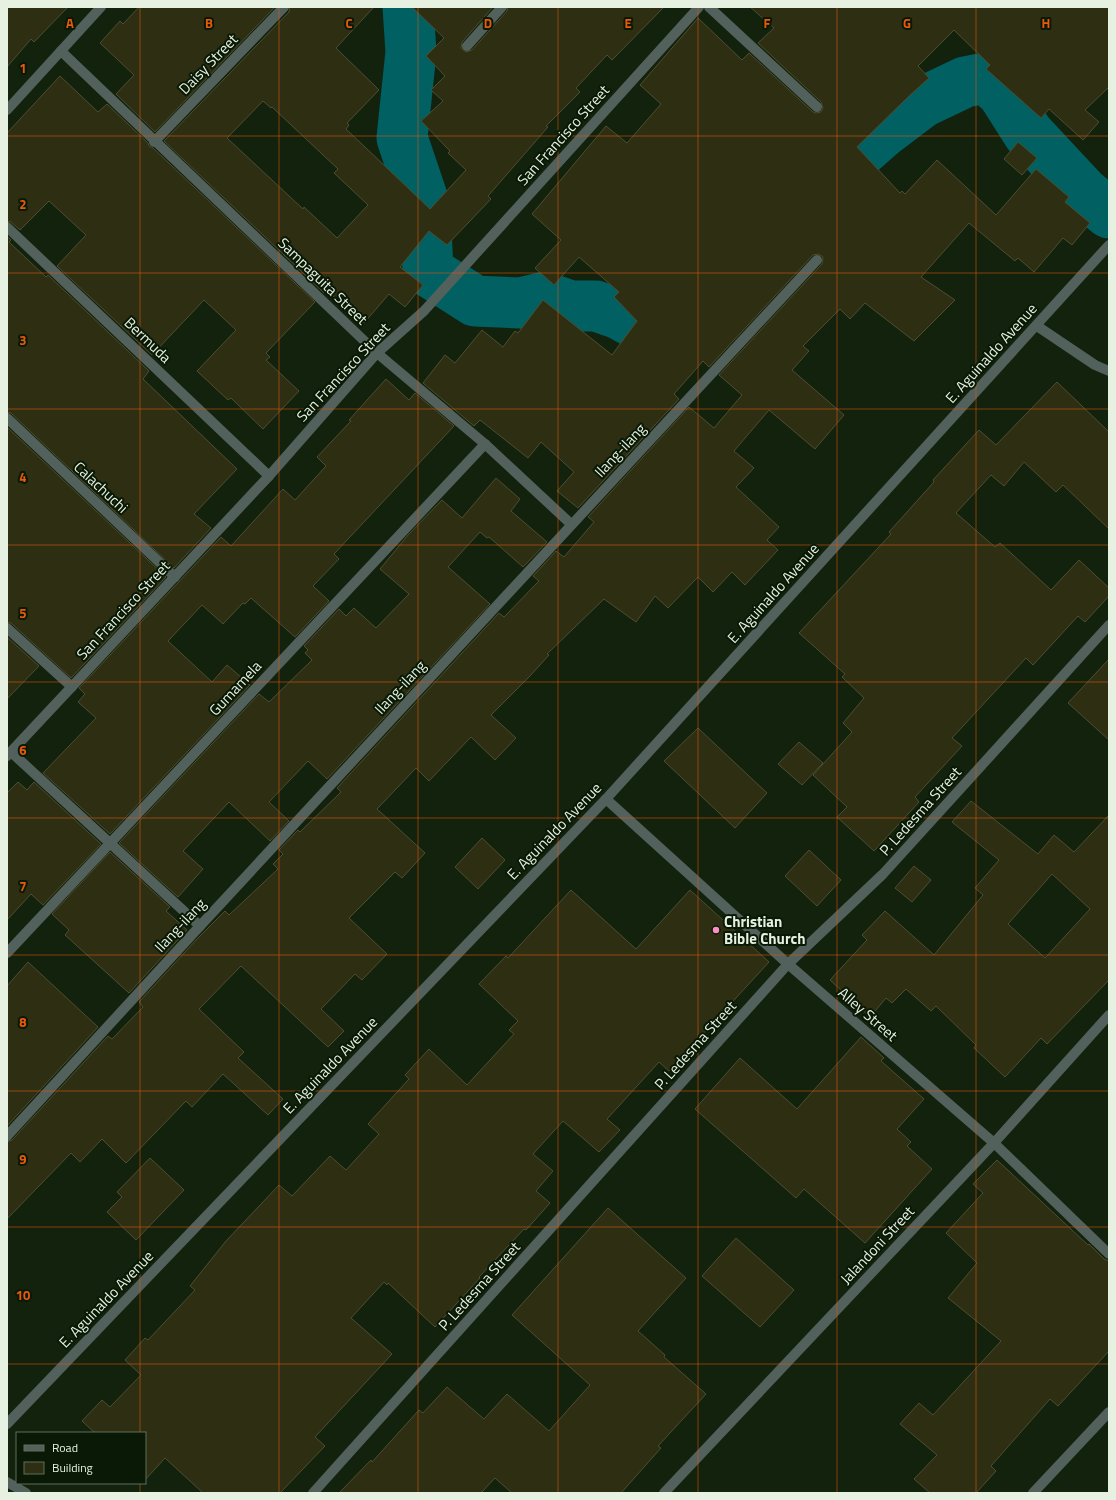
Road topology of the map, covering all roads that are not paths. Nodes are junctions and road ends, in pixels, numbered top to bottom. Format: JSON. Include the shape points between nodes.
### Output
{"nodes":[{"id":1,"x":101,"y":7,"type":"edge"},
{"id":2,"x":284,"y":7,"type":"edge"},
{"id":3,"x":502,"y":7,"type":"edge"},
{"id":4,"x":699,"y":7,"type":"edge"},
{"id":5,"x":710,"y":7,"type":"edge"},
{"id":6,"x":468,"y":46,"type":"dead end"},
{"id":7,"x":60,"y":51,"type":"junction"},
{"id":8,"x":817,"y":108,"type":"dead end"},
{"id":9,"x":7,"y":110,"type":"edge"},
{"id":10,"x":154,"y":142,"type":"junction"},
{"id":11,"x":7,"y":227,"type":"edge"},
{"id":12,"x":1109,"y":245,"type":"edge"},
{"id":13,"x":817,"y":260,"type":"dead end"},
{"id":14,"x":1037,"y":326,"type":"junction"},
{"id":15,"x":377,"y":354,"type":"junction"},
{"id":16,"x":1109,"y":371,"type":"edge"},
{"id":17,"x":7,"y":418,"type":"edge"},
{"id":18,"x":485,"y":444,"type":"junction"},
{"id":19,"x":269,"y":476,"type":"junction"},
{"id":20,"x":571,"y":524,"type":"junction"},
{"id":21,"x":175,"y":577,"type":"junction"},
{"id":22,"x":1109,"y":625,"type":"edge"},
{"id":23,"x":7,"y":628,"type":"edge"},
{"id":24,"x":72,"y":687,"type":"junction"},
{"id":25,"x":9,"y":754,"type":"edge"},
{"id":26,"x":606,"y":799,"type":"junction"},
{"id":27,"x":110,"y":843,"type":"junction"},
{"id":28,"x":200,"y":926,"type":"junction"},
{"id":29,"x":7,"y":953,"type":"edge"},
{"id":30,"x":788,"y":964,"type":"junction"},
{"id":31,"x":1109,"y":1015,"type":"edge"},
{"id":32,"x":7,"y":1136,"type":"edge"},
{"id":33,"x":994,"y":1143,"type":"junction"},
{"id":34,"x":1109,"y":1254,"type":"edge"},
{"id":35,"x":1109,"y":1412,"type":"edge"},
{"id":36,"x":7,"y":1424,"type":"edge"},
{"id":37,"x":7,"y":1482,"type":"edge"},
{"id":38,"x":26,"y":1493,"type":"edge"},
{"id":39,"x":313,"y":1493,"type":"edge"},
{"id":40,"x":664,"y":1493,"type":"edge"},
{"id":41,"x":1033,"y":1493,"type":"edge"}],
"edges":[{"from":1,"to":7,"type":"street"},
{"from":2,"to":10,"type":"street","name":"Daisy Street"},
{"from":3,"to":6,"type":"street"},
{"from":4,"to":15,"type":"street","name":"San Francisco Street","via":[[424,311]]},
{"from":5,"to":8,"type":"street"},
{"from":7,"to":9,"type":"street"},
{"from":7,"to":10,"type":"street","name":"Sampaguita Street"},
{"from":10,"to":15,"type":"street","name":"Sampaguita Street"},
{"from":11,"to":19,"type":"street","name":"Bermuda"},
{"from":12,"to":14,"type":"street","name":"E. Aguinaldo Avenue"},
{"from":13,"to":20,"type":"street","name":"Ilang-ilang"},
{"from":14,"to":16,"type":"street","via":[[1095,365]]},
{"from":14,"to":26,"type":"street","name":"E. Aguinaldo Avenue"},
{"from":15,"to":18,"type":"street","name":"Sampaguita Street"},
{"from":15,"to":19,"type":"street","name":"San Francisco Street"},
{"from":17,"to":21,"type":"street","name":"Calachuchi"},
{"from":18,"to":20,"type":"street","name":"Sampaguita Street"},
{"from":18,"to":27,"type":"street","name":"Gumamela"},
{"from":19,"to":21,"type":"street","name":"San Francisco Street"},
{"from":20,"to":28,"type":"street","name":"Ilang-ilang"},
{"from":21,"to":24,"type":"street","name":"San Francisco Street"},
{"from":22,"to":30,"type":"street","name":"P. Ledesma Street","via":[[883,874]]},
{"from":23,"to":24,"type":"street"},
{"from":24,"to":25,"type":"street","name":"San Francisco Street"},
{"from":25,"to":27,"type":"street"},
{"from":26,"to":30,"type":"street","name":"Alley Street"},
{"from":26,"to":36,"type":"street","name":"E. Aguinaldo Avenue"},
{"from":27,"to":28,"type":"street"},
{"from":27,"to":29,"type":"street","name":"Gumamela"},
{"from":28,"to":32,"type":"street","name":"Ilang-ilang"},
{"from":30,"to":33,"type":"street","name":"Alley Street"},
{"from":30,"to":39,"type":"street","name":"P. Ledesma Street"},
{"from":31,"to":33,"type":"street","name":"Jalandoni Street"},
{"from":33,"to":34,"type":"street","name":"Alley Street"},
{"from":33,"to":40,"type":"street","name":"Jalandoni Street"},
{"from":35,"to":41,"type":"street"},
{"from":37,"to":38,"type":"street"}]}
